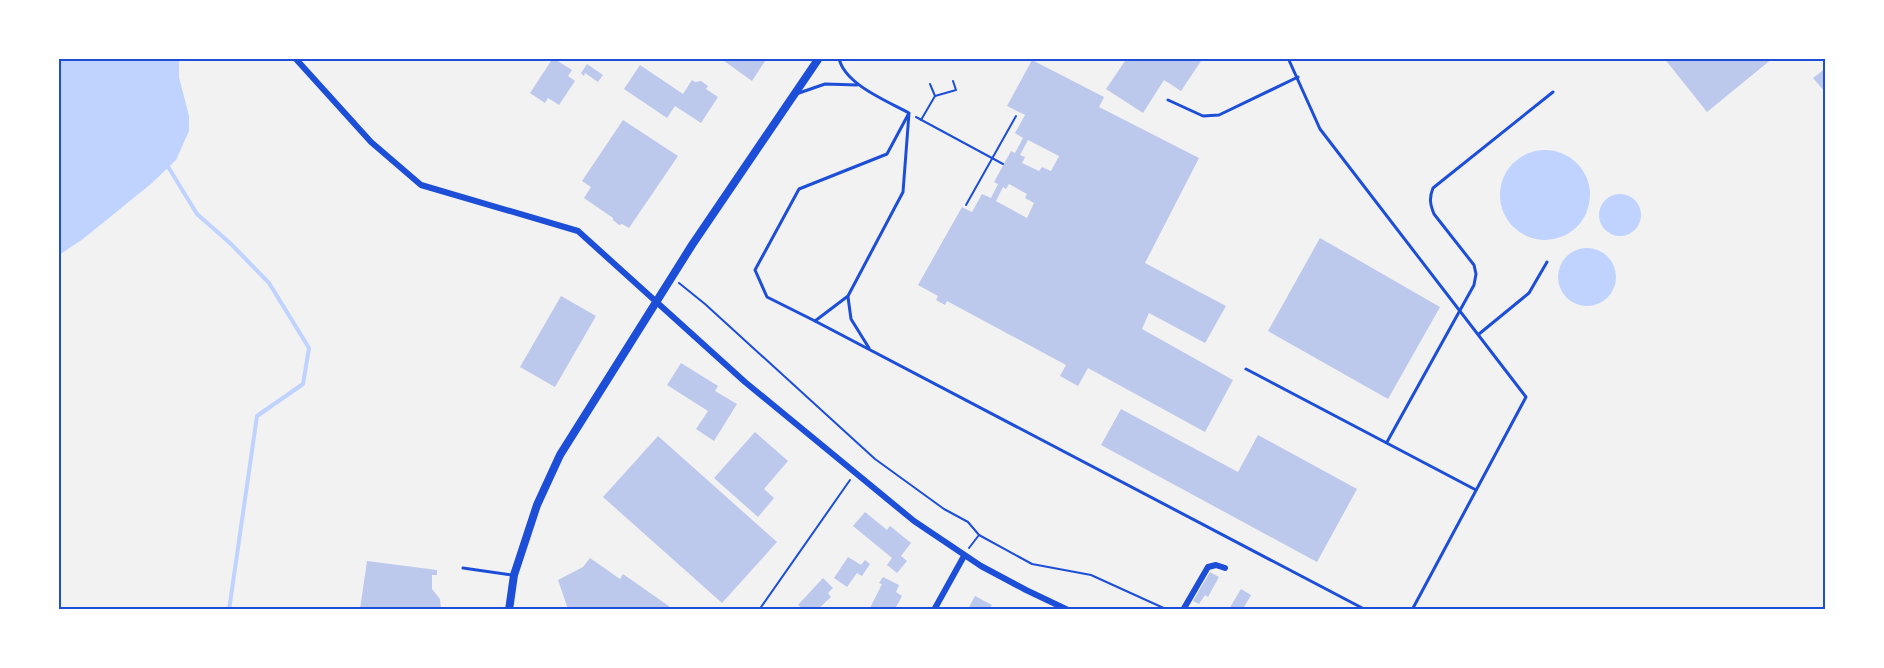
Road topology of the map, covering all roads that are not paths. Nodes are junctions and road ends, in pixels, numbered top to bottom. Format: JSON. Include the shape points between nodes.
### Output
{"nodes":[{"id":1,"x":295,"y":58,"type":"edge"},
{"id":2,"x":819,"y":58,"type":"edge"},
{"id":3,"x":839,"y":58,"type":"edge"},
{"id":4,"x":1288,"y":58,"type":"edge"},
{"id":5,"x":1298,"y":77,"type":"junction"},
{"id":6,"x":859,"y":85,"type":"junction"},
{"id":7,"x":1553,"y":92,"type":"dead end"},
{"id":8,"x":795,"y":94,"type":"junction"},
{"id":9,"x":1168,"y":100,"type":"dead end"},
{"id":10,"x":909,"y":113,"type":"junction"},
{"id":11,"x":1546,"y":262,"type":"dead end"},
{"id":12,"x":848,"y":296,"type":"junction"},
{"id":13,"x":656,"y":302,"type":"junction"},
{"id":14,"x":1460,"y":310,"type":"junction"},
{"id":15,"x":815,"y":321,"type":"junction"},
{"id":16,"x":1478,"y":334,"type":"junction"},
{"id":17,"x":870,"y":349,"type":"junction"},
{"id":18,"x":1246,"y":369,"type":"dead end"},
{"id":19,"x":1388,"y":442,"type":"junction"},
{"id":20,"x":1476,"y":490,"type":"junction"},
{"id":21,"x":964,"y":556,"type":"junction"},
{"id":22,"x":463,"y":568,"type":"dead end"},
{"id":23,"x":1225,"y":568,"type":"dead end"},
{"id":24,"x":514,"y":575,"type":"junction"},
{"id":25,"x":509,"y":609,"type":"edge"},
{"id":26,"x":934,"y":609,"type":"edge"},
{"id":27,"x":1068,"y":609,"type":"edge"},
{"id":28,"x":1183,"y":609,"type":"edge"},
{"id":29,"x":1366,"y":609,"type":"edge"},
{"id":30,"x":1412,"y":609,"type":"edge"}],
"edges":[{"from":1,"to":13,"type":"street","via":[[371,142],[422,185],[578,231]]},
{"from":2,"to":8,"type":"street"},
{"from":3,"to":6,"type":"lane","via":[[849,77]]},
{"from":4,"to":5,"type":"lane"},
{"from":5,"to":9,"type":"lane","via":[[1219,115],[1203,116]]},
{"from":5,"to":14,"type":"lane","via":[[1320,129]]},
{"from":6,"to":8,"type":"lane","via":[[825,84]]},
{"from":6,"to":10,"type":"lane"},
{"from":7,"to":14,"type":"lane","via":[[1433,188],[1430,204],[1434,214],[1474,265],[1476,274]]},
{"from":8,"to":13,"type":"street"},
{"from":10,"to":12,"type":"lane","via":[[903,192]]},
{"from":10,"to":15,"type":"lane","via":[[887,154],[799,189],[755,270],[767,297]]},
{"from":11,"to":16,"type":"lane","via":[[1529,292]]},
{"from":12,"to":15,"type":"lane"},
{"from":12,"to":17,"type":"lane","via":[[851,319]]},
{"from":13,"to":21,"type":"street","via":[[855,473]]},
{"from":13,"to":24,"type":"street","via":[[560,455],[537,505]]},
{"from":14,"to":16,"type":"lane"},
{"from":14,"to":19,"type":"lane"},
{"from":15,"to":17,"type":"lane"},
{"from":16,"to":20,"type":"lane","via":[[1526,397]]},
{"from":17,"to":29,"type":"lane"},
{"from":18,"to":19,"type":"lane"},
{"from":19,"to":20,"type":"lane"},
{"from":20,"to":30,"type":"lane"},
{"from":21,"to":26,"type":"street"},
{"from":21,"to":27,"type":"street"},
{"from":22,"to":24,"type":"lane"},
{"from":23,"to":28,"type":"street","via":[[1208,567]]},
{"from":24,"to":25,"type":"street"}]}
